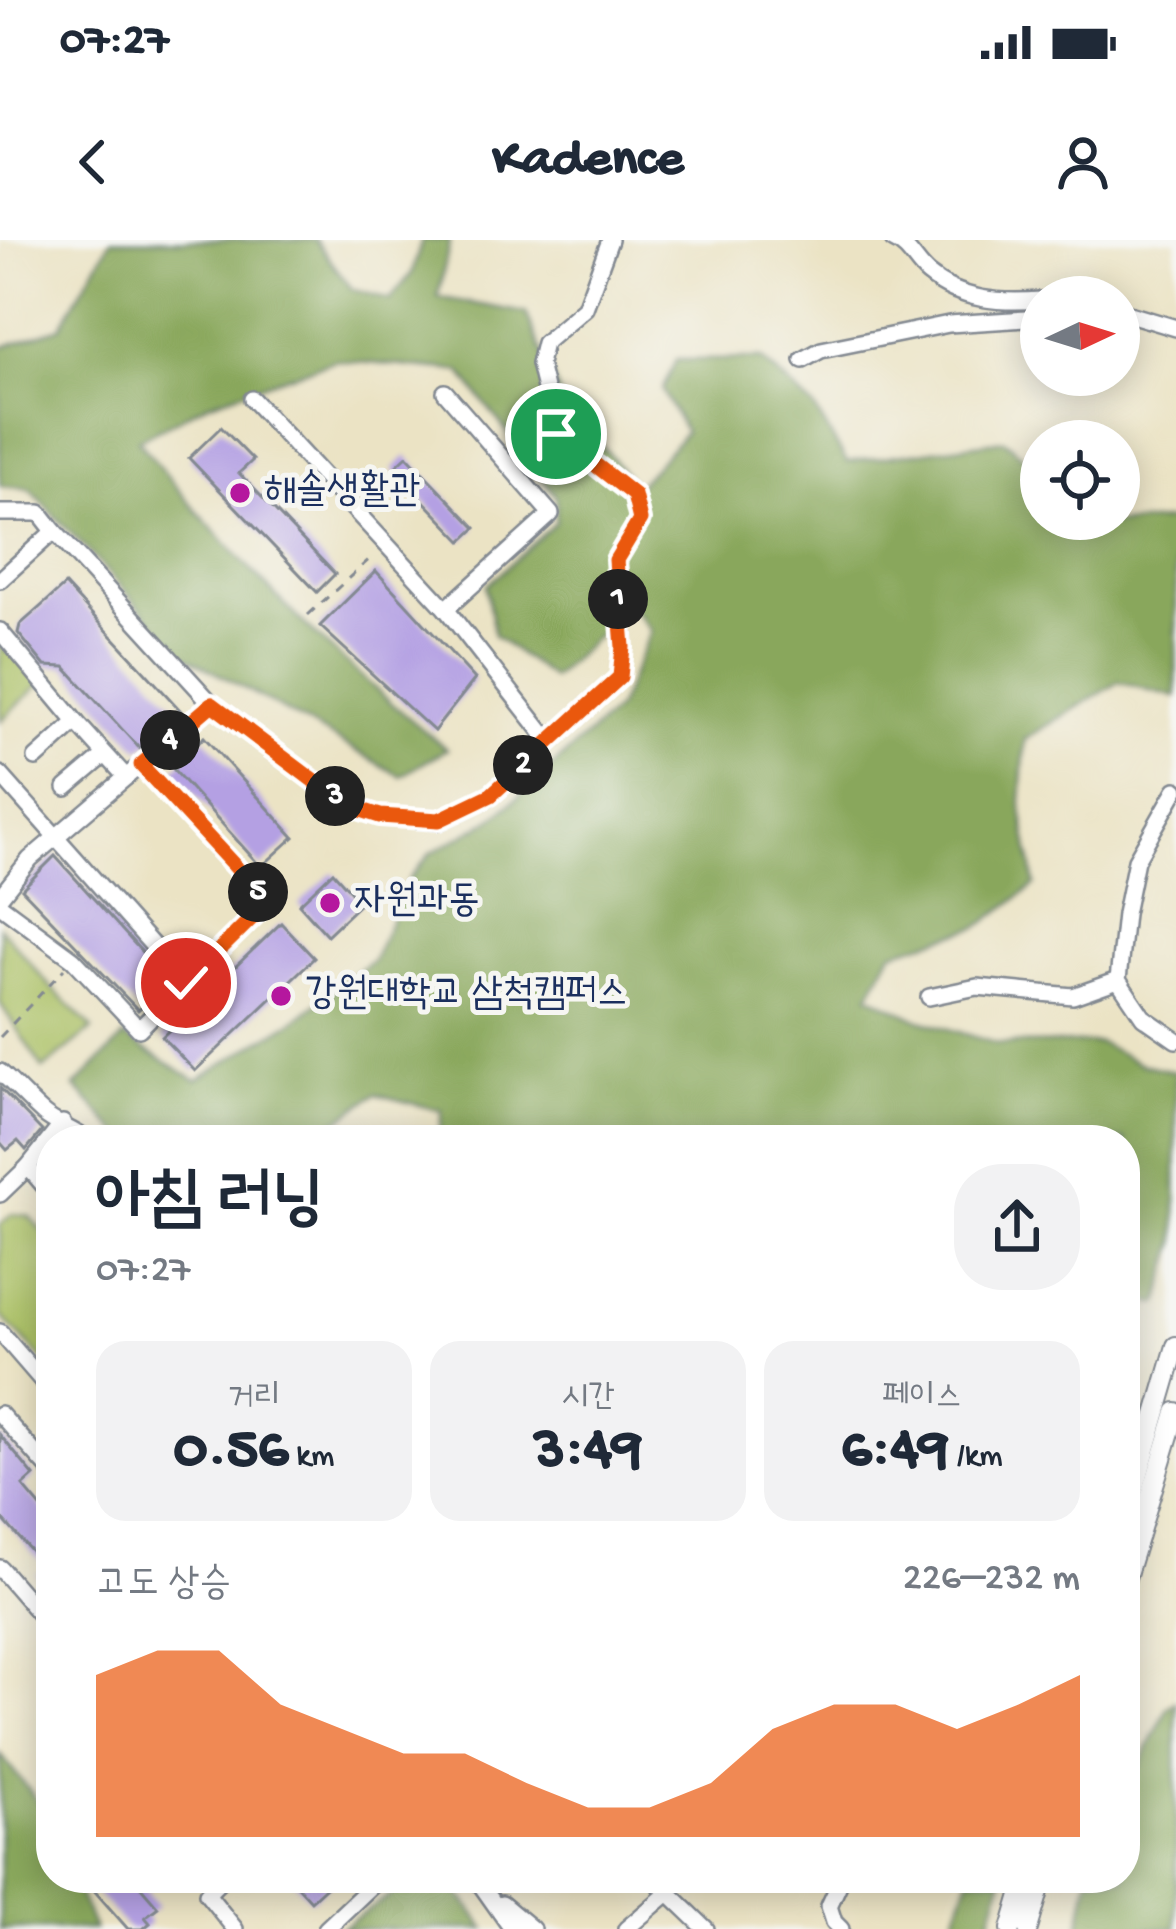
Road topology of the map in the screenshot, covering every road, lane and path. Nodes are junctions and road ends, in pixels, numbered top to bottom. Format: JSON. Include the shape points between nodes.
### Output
{"nodes":[{"id":1,"x":610,"y":240,"type":"edge"},
{"id":2,"x":893,"y":240,"type":"edge"},
{"id":3,"x":1020,"y":300,"type":"edge"},
{"id":4,"x":1140,"y":317,"type":"edge"},
{"id":5,"x":1020,"y":319,"type":"edge"},
{"id":6,"x":1176,"y":328,"type":"edge"},
{"id":7,"x":803,"y":360,"type":"dead end"},
{"id":8,"x":445,"y":392,"type":"dead end"},
{"id":9,"x":252,"y":398,"type":"dead end"},
{"id":10,"x":0,"y":513,"type":"edge"},
{"id":11,"x":54,"y":531,"type":"junction"},
{"id":12,"x":384,"y":545,"type":"junction"},
{"id":13,"x":0,"y":580,"type":"edge"},
{"id":14,"x":446,"y":609,"type":"junction"},
{"id":15,"x":308,"y":615,"type":"dead end"},
{"id":16,"x":0,"y":631,"type":"edge"},
{"id":17,"x":212,"y":704,"type":"junction"},
{"id":18,"x":76,"y":722,"type":"junction"},
{"id":19,"x":549,"y":741,"type":"junction"},
{"id":20,"x":106,"y":755,"type":"junction"},
{"id":21,"x":36,"y":758,"type":"dead end"},
{"id":22,"x":141,"y":765,"type":"junction"},
{"id":23,"x":0,"y":774,"type":"edge"},
{"id":24,"x":126,"y":777,"type":"junction"},
{"id":25,"x":66,"y":788,"type":"dead end"},
{"id":26,"x":1176,"y":790,"type":"edge"},
{"id":27,"x":55,"y":838,"type":"junction"},
{"id":28,"x":0,"y":901,"type":"edge"},
{"id":29,"x":73,"y":959,"type":"junction"},
{"id":30,"x":1118,"y":980,"type":"junction"},
{"id":31,"x":186,"y":983,"type":"junction"},
{"id":32,"x":929,"y":997,"type":"dead end"},
{"id":33,"x":0,"y":1037,"type":"edge"},
{"id":34,"x":1176,"y":1040,"type":"edge"},
{"id":35,"x":0,"y":1072,"type":"edge"},
{"id":36,"x":63,"y":1123,"type":"joint"},
{"id":37,"x":66,"y":1125,"type":"edge"},
{"id":38,"x":36,"y":1157,"type":"edge"},
{"id":39,"x":28,"y":1167,"type":"junction"},
{"id":40,"x":36,"y":1176,"type":"edge"},
{"id":41,"x":0,"y":1193,"type":"edge"},
{"id":42,"x":0,"y":1332,"type":"edge"},
{"id":43,"x":1176,"y":1346,"type":"edge"},
{"id":44,"x":36,"y":1374,"type":"edge"},
{"id":45,"x":1176,"y":1412,"type":"edge"},
{"id":46,"x":0,"y":1414,"type":"edge"},
{"id":47,"x":36,"y":1454,"type":"edge"},
{"id":48,"x":1140,"y":1470,"type":"edge"},
{"id":49,"x":1140,"y":1531,"type":"edge"},
{"id":50,"x":0,"y":1568,"type":"edge"},
{"id":51,"x":36,"y":1610,"type":"edge"},
{"id":52,"x":208,"y":1893,"type":"edge"},
{"id":53,"x":364,"y":1893,"type":"edge"},
{"id":54,"x":667,"y":1893,"type":"edge"},
{"id":55,"x":669,"y":1893,"type":"edge"},
{"id":56,"x":835,"y":1893,"type":"edge"},
{"id":57,"x":1022,"y":1893,"type":"edge"},
{"id":58,"x":1040,"y":1893,"type":"edge"},
{"id":59,"x":1045,"y":1893,"type":"edge"},
{"id":60,"x":489,"y":1894,"type":"joint"},
{"id":61,"x":235,"y":1929,"type":"edge"},
{"id":62,"x":326,"y":1929,"type":"edge"},
{"id":63,"x":512,"y":1929,"type":"edge"},
{"id":64,"x":532,"y":1929,"type":"edge"},
{"id":65,"x":626,"y":1929,"type":"edge"},
{"id":66,"x":706,"y":1929,"type":"edge"},
{"id":67,"x":842,"y":1929,"type":"edge"},
{"id":68,"x":1011,"y":1929,"type":"edge"},
{"id":69,"x":1028,"y":1929,"type":"edge"},
{"id":70,"x":1044,"y":1929,"type":"edge"}],
"edges":[{"from":1,"to":19,"type":"street","via":[[585,308],[544,343],[539,364],[556,434],[634,495],[640,520],[616,560],[620,677]]},
{"from":2,"to":3,"type":"street","via":[[948,288],[984,301]]},
{"from":4,"to":6,"type":"street"},
{"from":5,"to":7,"type":"street","via":[[949,324]]},
{"from":8,"to":14,"type":"street","via":[[551,514]]},
{"from":9,"to":12,"type":"street"},
{"from":10,"to":11,"type":"street","via":[[40,513]]},
{"from":11,"to":13,"type":"street"},
{"from":11,"to":17,"type":"street"},
{"from":12,"to":14,"type":"street"},
{"from":12,"to":15,"type":"path"},
{"from":14,"to":19,"type":"street"},
{"from":16,"to":18,"type":"street"},
{"from":17,"to":19,"type":"street","via":[[346,805],[380,816],[439,820],[491,795]]},
{"from":17,"to":22,"type":"street"},
{"from":18,"to":20,"type":"street"},
{"from":18,"to":21,"type":"street"},
{"from":20,"to":24,"type":"street"},
{"from":20,"to":25,"type":"street"},
{"from":22,"to":24,"type":"street"},
{"from":22,"to":31,"type":"street","via":[[268,902]]},
{"from":23,"to":27,"type":"street"},
{"from":24,"to":27,"type":"street"},
{"from":26,"to":30,"type":"street","via":[[1136,860]]},
{"from":27,"to":28,"type":"street"},
{"from":27,"to":31,"type":"street"},
{"from":28,"to":29,"type":"street"},
{"from":29,"to":31,"type":"street","via":[[139,1029]]},
{"from":29,"to":33,"type":"path"},
{"from":30,"to":32,"type":"street","via":[[1073,996],[977,986]]},
{"from":30,"to":34,"type":"street","via":[[1143,1017]]},
{"from":35,"to":36,"type":"street"},
{"from":36,"to":37,"type":"street"},
{"from":38,"to":39,"type":"street"},
{"from":39,"to":40,"type":"street"},
{"from":39,"to":41,"type":"street"},
{"from":42,"to":44,"type":"street"},
{"from":43,"to":48,"type":"main road"},
{"from":45,"to":49,"type":"main road"},
{"from":46,"to":47,"type":"street"},
{"from":50,"to":51,"type":"street"},
{"from":52,"to":61,"type":"street"},
{"from":53,"to":62,"type":"street"},
{"from":54,"to":65,"type":"street"},
{"from":55,"to":66,"type":"street"},
{"from":56,"to":67,"type":"street","via":[[829,1906]]},
{"from":57,"to":68,"type":"main road"},
{"from":58,"to":69,"type":"main road"},
{"from":59,"to":70,"type":"main road"},
{"from":60,"to":63,"type":"street"},
{"from":60,"to":64,"type":"street"}]}
